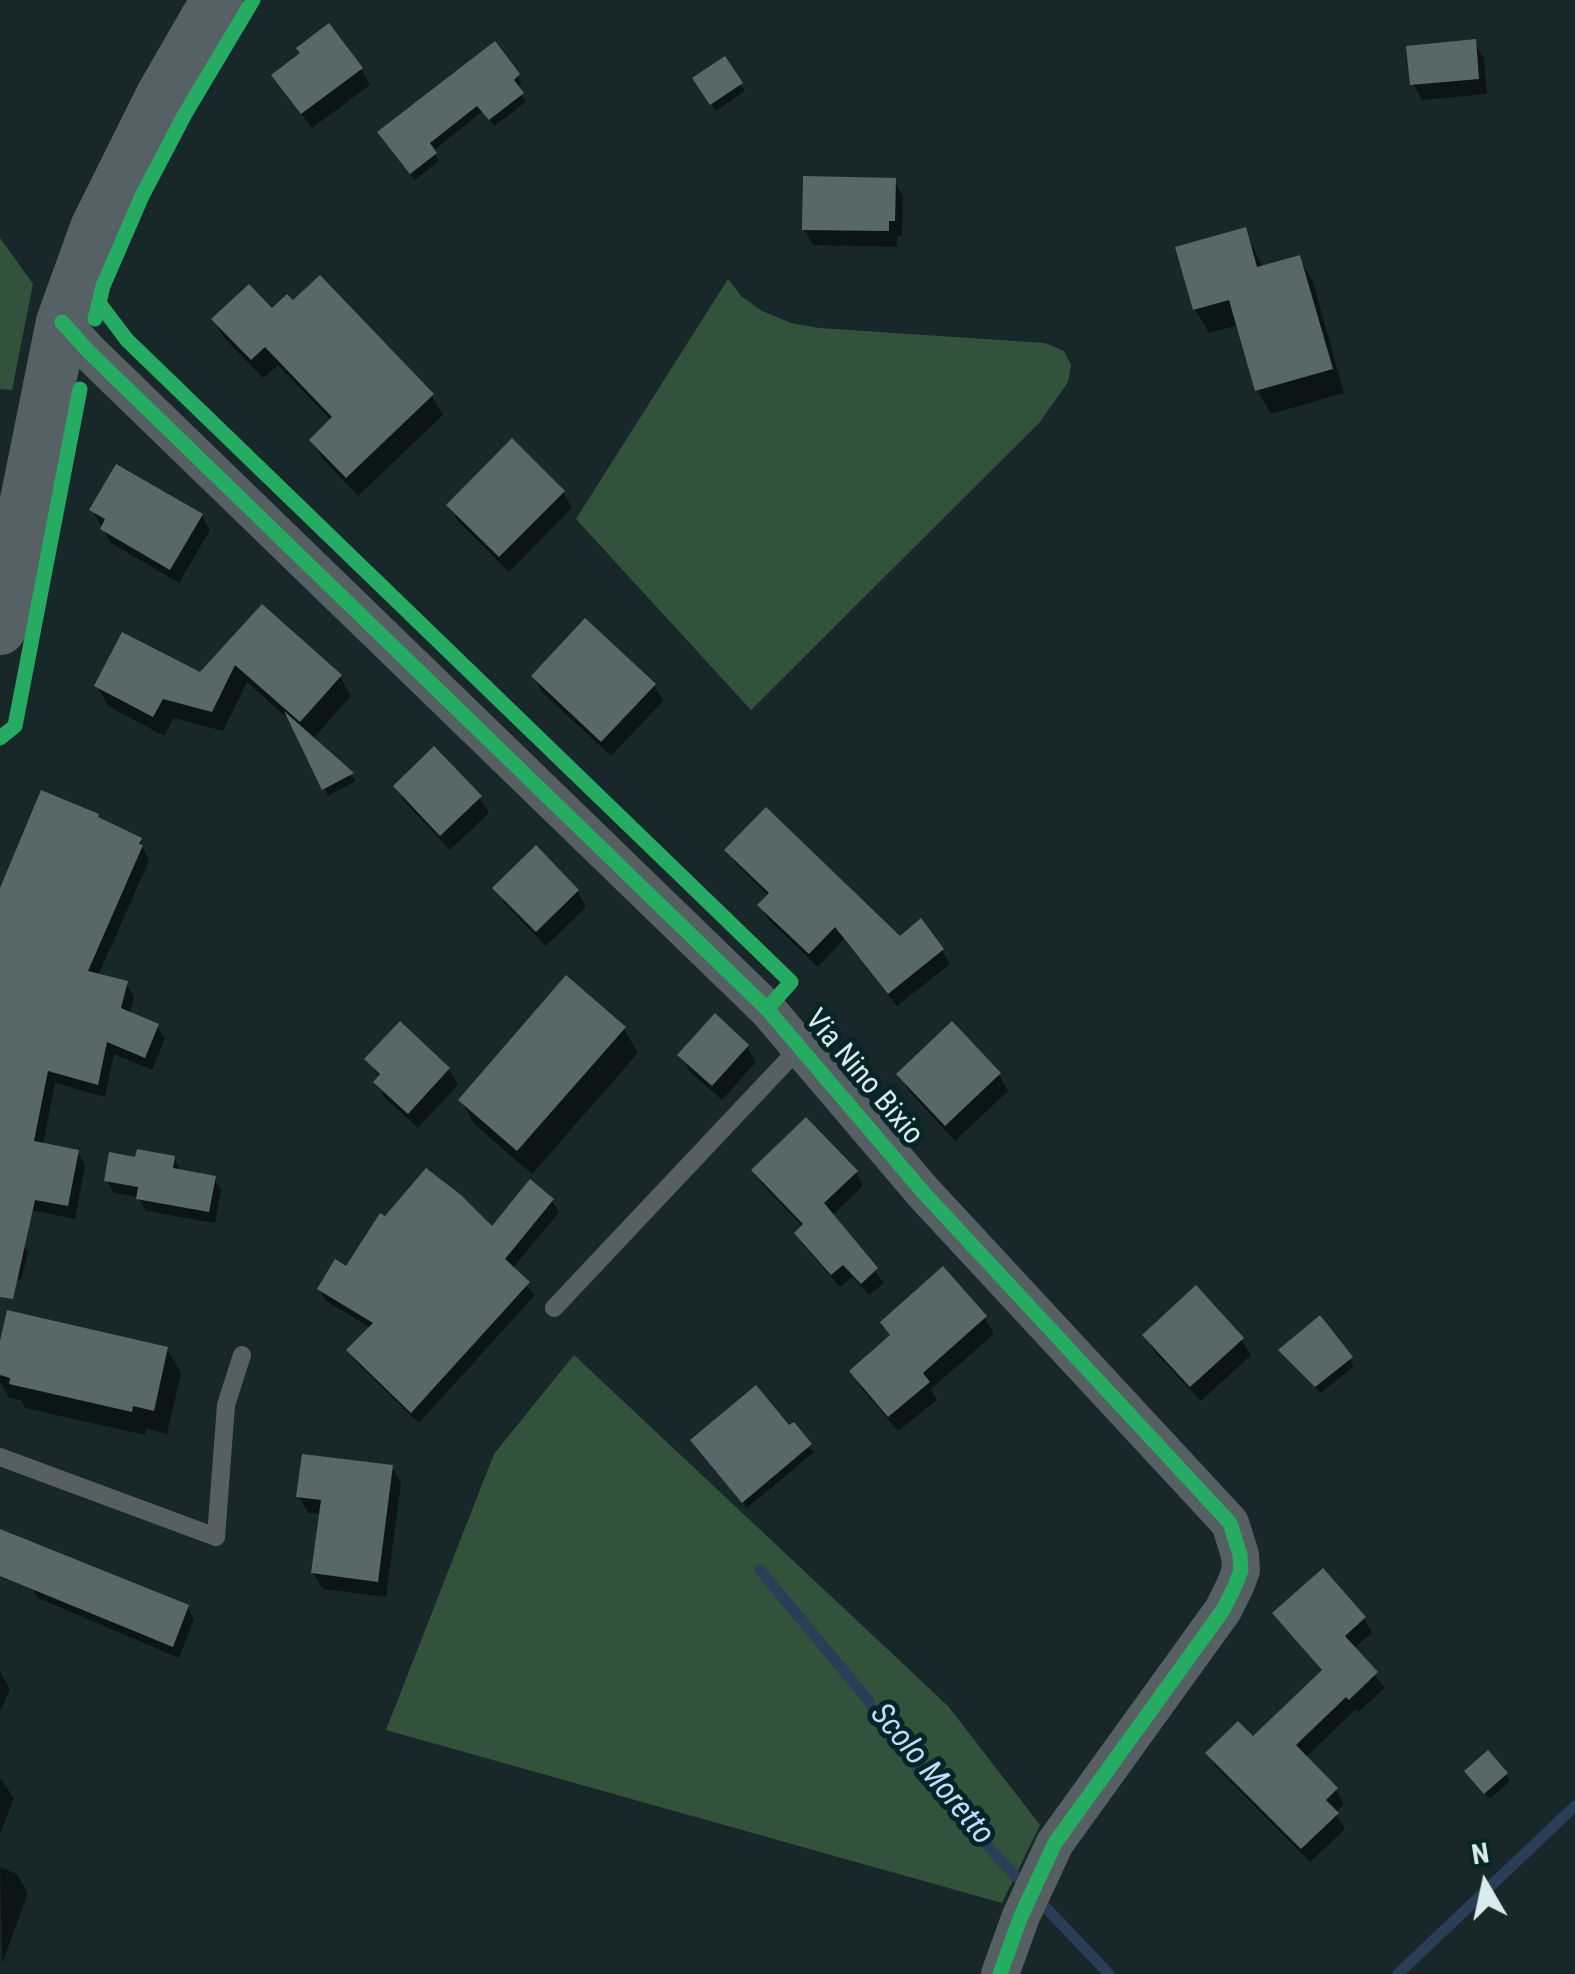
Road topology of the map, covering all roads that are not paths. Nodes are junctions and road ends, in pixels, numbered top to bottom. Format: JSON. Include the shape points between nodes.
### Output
{"nodes":[{"id":1,"x":217,"y":0,"type":"edge"},
{"id":2,"x":62,"y":322,"type":"junction"},
{"id":3,"x":0,"y":629,"type":"edge"},
{"id":4,"x":801,"y":1046,"type":"junction"},
{"id":5,"x":554,"y":1308,"type":"dead end"},
{"id":6,"x":242,"y":1355,"type":"dead end"},
{"id":7,"x":0,"y":1457,"type":"edge"},
{"id":8,"x":1000,"y":1974,"type":"edge"}],
"edges":[{"from":1,"to":2,"type":"street","via":[[96,228]]},
{"from":2,"to":3,"type":"street"},
{"from":2,"to":4,"type":"street","name":"Via Nino Bixio"},
{"from":4,"to":5,"type":"lane"},
{"from":4,"to":8,"type":"street","name":"Via Nino Bixio","via":[[923,1192],[1230,1522],[1238,1540],[1241,1570],[1222,1610],[1056,1843]]},
{"from":6,"to":7,"type":"lane","via":[[226,1405],[216,1536]]}]}
